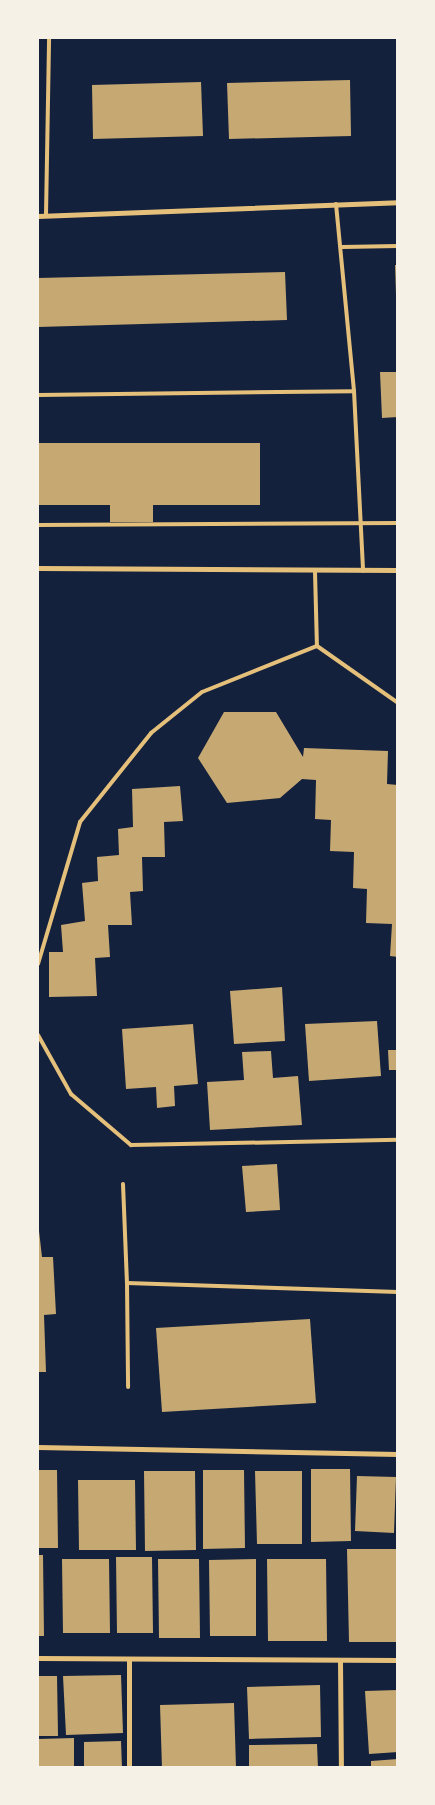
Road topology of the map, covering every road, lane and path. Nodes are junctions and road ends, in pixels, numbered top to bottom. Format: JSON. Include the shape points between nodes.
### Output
{"nodes":[{"id":1,"x":49,"y":38,"type":"edge"},
{"id":2,"x":398,"y":202,"type":"edge"},
{"id":3,"x":336,"y":204,"type":"junction"},
{"id":4,"x":46,"y":215,"type":"junction"},
{"id":5,"x":38,"y":216,"type":"edge"},
{"id":6,"x":398,"y":246,"type":"edge"},
{"id":7,"x":342,"y":247,"type":"junction"},
{"id":8,"x":354,"y":391,"type":"junction"},
{"id":9,"x":38,"y":395,"type":"edge"},
{"id":10,"x":398,"y":523,"type":"edge"},
{"id":11,"x":361,"y":524,"type":"junction"},
{"id":12,"x":38,"y":525,"type":"edge"},
{"id":13,"x":38,"y":568,"type":"edge"},
{"id":14,"x":398,"y":570,"type":"edge"},
{"id":15,"x":363,"y":571,"type":"junction"},
{"id":16,"x":315,"y":572,"type":"junction"},
{"id":17,"x":317,"y":646,"type":"junction"},
{"id":18,"x":398,"y":703,"type":"edge"},
{"id":19,"x":38,"y":964,"type":"edge"},
{"id":20,"x":38,"y":1035,"type":"edge"},
{"id":21,"x":398,"y":1140,"type":"edge"},
{"id":22,"x":123,"y":1184,"type":"dead end"},
{"id":23,"x":127,"y":1283,"type":"junction"},
{"id":24,"x":398,"y":1292,"type":"edge"},
{"id":25,"x":128,"y":1387,"type":"dead end"},
{"id":26,"x":38,"y":1447,"type":"edge"},
{"id":27,"x":398,"y":1454,"type":"edge"},
{"id":28,"x":38,"y":1658,"type":"edge"},
{"id":29,"x":129,"y":1660,"type":"junction"},
{"id":30,"x":398,"y":1660,"type":"edge"},
{"id":31,"x":340,"y":1661,"type":"junction"},
{"id":32,"x":129,"y":1768,"type":"edge"},
{"id":33,"x":341,"y":1768,"type":"edge"}],
"edges":[{"from":1,"to":4,"type":"lane"},
{"from":2,"to":3,"type":"street"},
{"from":3,"to":4,"type":"street"},
{"from":3,"to":7,"type":"lane"},
{"from":4,"to":5,"type":"street"},
{"from":6,"to":7,"type":"lane"},
{"from":7,"to":8,"type":"lane"},
{"from":8,"to":9,"type":"lane"},
{"from":8,"to":11,"type":"lane"},
{"from":10,"to":11,"type":"lane"},
{"from":11,"to":12,"type":"lane"},
{"from":11,"to":15,"type":"lane"},
{"from":13,"to":16,"type":"street"},
{"from":14,"to":15,"type":"street"},
{"from":15,"to":16,"type":"street"},
{"from":16,"to":17,"type":"lane"},
{"from":17,"to":18,"type":"lane"},
{"from":17,"to":19,"type":"lane","via":[[202,692],[151,733],[80,822]]},
{"from":20,"to":21,"type":"lane","via":[[71,1094],[130,1145]]},
{"from":22,"to":23,"type":"lane"},
{"from":23,"to":24,"type":"lane"},
{"from":23,"to":25,"type":"lane"},
{"from":26,"to":27,"type":"street"},
{"from":28,"to":29,"type":"street"},
{"from":29,"to":31,"type":"street"},
{"from":29,"to":32,"type":"street"},
{"from":30,"to":31,"type":"street"},
{"from":31,"to":33,"type":"street"}]}
